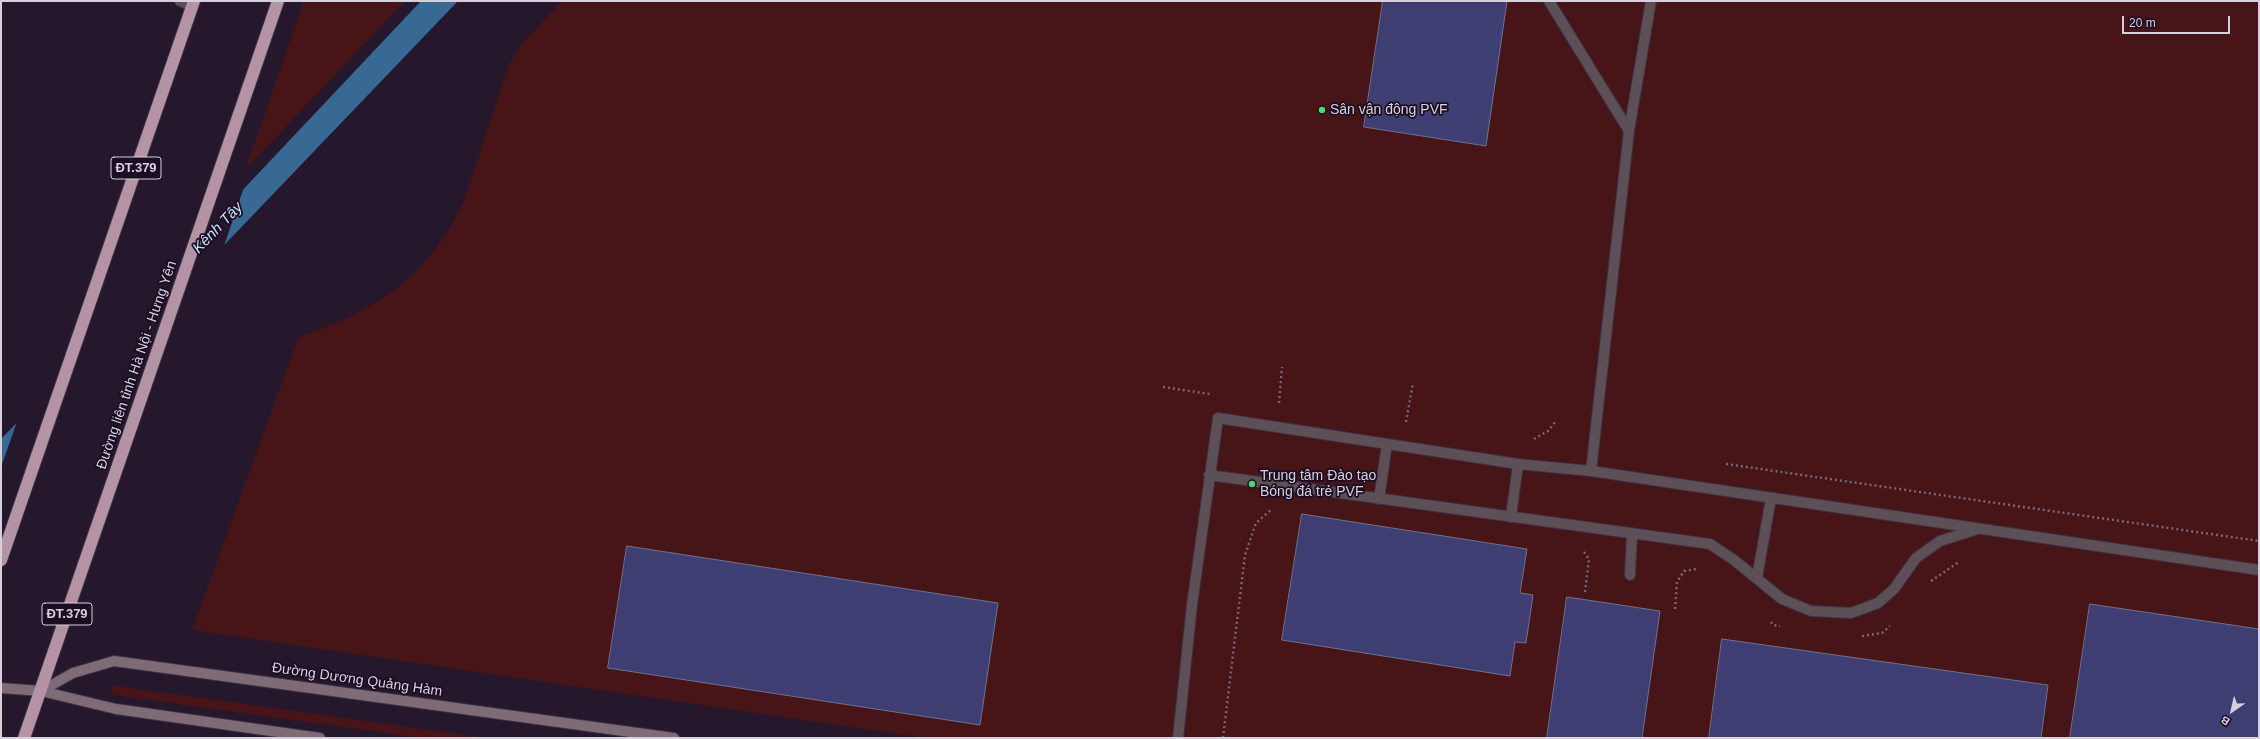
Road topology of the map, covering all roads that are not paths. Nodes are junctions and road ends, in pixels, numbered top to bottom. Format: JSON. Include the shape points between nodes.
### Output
{"nodes":[{"id":1,"x":180,"y":1,"type":"edge"},
{"id":2,"x":278,"y":1,"type":"edge"},
{"id":3,"x":1549,"y":1,"type":"edge"},
{"id":4,"x":1651,"y":1,"type":"edge"},
{"id":5,"x":193,"y":3,"type":"edge"},
{"id":6,"x":1629,"y":131,"type":"junction"},
{"id":7,"x":1387,"y":444,"type":"junction"},
{"id":8,"x":1518,"y":464,"type":"junction"},
{"id":9,"x":1591,"y":471,"type":"junction"},
{"id":10,"x":1209,"y":476,"type":"junction"},
{"id":11,"x":1771,"y":498,"type":"junction"},
{"id":12,"x":1380,"y":499,"type":"junction"},
{"id":13,"x":1511,"y":517,"type":"junction"},
{"id":14,"x":1978,"y":529,"type":"junction"},
{"id":15,"x":1632,"y":534,"type":"junction"},
{"id":16,"x":1,"y":560,"type":"edge"},
{"id":17,"x":2259,"y":570,"type":"edge"},
{"id":18,"x":1630,"y":575,"type":"dead end"},
{"id":19,"x":1757,"y":578,"type":"junction"},
{"id":20,"x":1,"y":688,"type":"edge"},
{"id":21,"x":41,"y":691,"type":"junction"},
{"id":22,"x":24,"y":738,"type":"edge"},
{"id":23,"x":320,"y":738,"type":"edge"},
{"id":24,"x":674,"y":738,"type":"edge"},
{"id":25,"x":1178,"y":738,"type":"edge"}],
"edges":[{"from":1,"to":5,"type":"street"},
{"from":2,"to":21,"type":"highway","name":"Đường liên tỉnh Hà Nội - Hưng Yên","number":"ĐT.379"},
{"from":3,"to":6,"type":"street"},
{"from":4,"to":6,"type":"street"},
{"from":5,"to":16,"type":"highway","number":"ĐT.379"},
{"from":6,"to":9,"type":"street"},
{"from":7,"to":8,"type":"street"},
{"from":7,"to":10,"type":"street","via":[[1218,418]]},
{"from":7,"to":12,"type":"street"},
{"from":8,"to":9,"type":"street"},
{"from":8,"to":13,"type":"street"},
{"from":9,"to":11,"type":"street"},
{"from":10,"to":12,"type":"street"},
{"from":10,"to":25,"type":"street"},
{"from":11,"to":14,"type":"street"},
{"from":11,"to":19,"type":"street"},
{"from":12,"to":13,"type":"street"},
{"from":13,"to":15,"type":"street"},
{"from":14,"to":17,"type":"street"},
{"from":14,"to":19,"type":"street","via":[[1940,541],[1916,558],[1894,590],[1878,603],[1851,614],[1811,611],[1782,599]]},
{"from":15,"to":18,"type":"street"},
{"from":15,"to":19,"type":"street","via":[[1710,544]]},
{"from":20,"to":21,"type":"main road"},
{"from":21,"to":22,"type":"highway","name":"Đường liên tỉnh Hà Nội - Hưng Yên","number":"ĐT.379"},
{"from":21,"to":23,"type":"main road","via":[[116,709]]},
{"from":21,"to":24,"type":"main road","name":"Đường Dương Quảng Hàm","via":[[73,673],[114,661]]}]}
